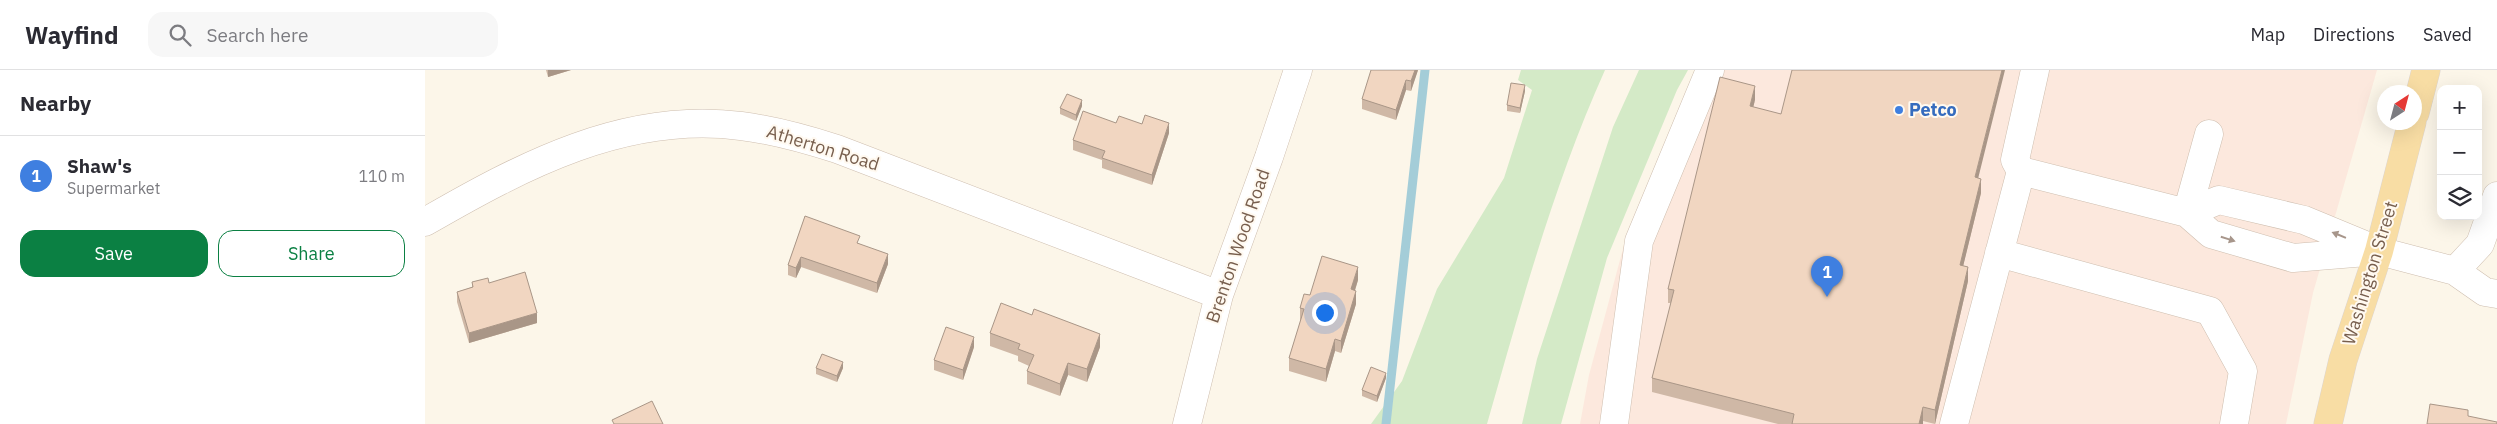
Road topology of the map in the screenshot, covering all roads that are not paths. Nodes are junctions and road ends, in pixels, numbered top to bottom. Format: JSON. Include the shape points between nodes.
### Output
{"nodes":[{"id":1,"x":1297,"y":70,"type":"edge"},
{"id":2,"x":1709,"y":70,"type":"edge"},
{"id":3,"x":2035,"y":70,"type":"edge"},
{"id":4,"x":2425,"y":70,"type":"edge"},
{"id":5,"x":2422,"y":85,"type":"edge"},
{"id":6,"x":2410,"y":130,"type":"edge"},
{"id":7,"x":2209,"y":134,"type":"dead end"},
{"id":8,"x":2021,"y":171,"type":"junction"},
{"id":9,"x":2497,"y":196,"type":"edge"},
{"id":10,"x":2187,"y":213,"type":"junction"},
{"id":11,"x":425,"y":222,"type":"edge"},
{"id":12,"x":2379,"y":251,"type":"junction"},
{"id":13,"x":1999,"y":253,"type":"junction"},
{"id":14,"x":2455,"y":271,"type":"junction"},
{"id":15,"x":2497,"y":294,"type":"edge"},
{"id":16,"x":1219,"y":295,"type":"junction"},
{"id":17,"x":1187,"y":424,"type":"edge"},
{"id":18,"x":1614,"y":424,"type":"edge"},
{"id":19,"x":1954,"y":424,"type":"edge"},
{"id":20,"x":2234,"y":424,"type":"edge"},
{"id":21,"x":2328,"y":424,"type":"edge"}],
"edges":[{"from":1,"to":16,"type":"street","name":"Brenton Wood Road"},
{"from":2,"to":18,"type":"street","via":[[1639,241]]},
{"from":3,"to":8,"type":"street","via":[[2015,160]]},
{"from":4,"to":5,"type":"main road"},
{"from":6,"to":12,"type":"main road","name":"Washington Street"},
{"from":7,"to":10,"type":"street"},
{"from":8,"to":10,"type":"street"},
{"from":8,"to":13,"type":"street"},
{"from":9,"to":14,"type":"street","via":[[2480,244]]},
{"from":12,"to":10,"type":"street","one_way":true,"via":[[2303,220],[2219,200]]},
{"from":10,"to":12,"type":"street","one_way":true,"via":[[2211,234],[2293,258]]},
{"from":11,"to":16,"type":"street","name":"Atherton Road","via":[[519,170],[605,137],[675,125],[740,126],[796,136],[837,149]]},
{"from":12,"to":14,"type":"street"},
{"from":12,"to":21,"type":"main road","name":"Washington Street","via":[[2343,360]]},
{"from":13,"to":19,"type":"street"},
{"from":13,"to":20,"type":"street","via":[[2210,311],[2243,372]]},
{"from":14,"to":15,"type":"street","via":[[2485,292]]},
{"from":16,"to":17,"type":"street","name":"Brenton Wood Road"}]}
